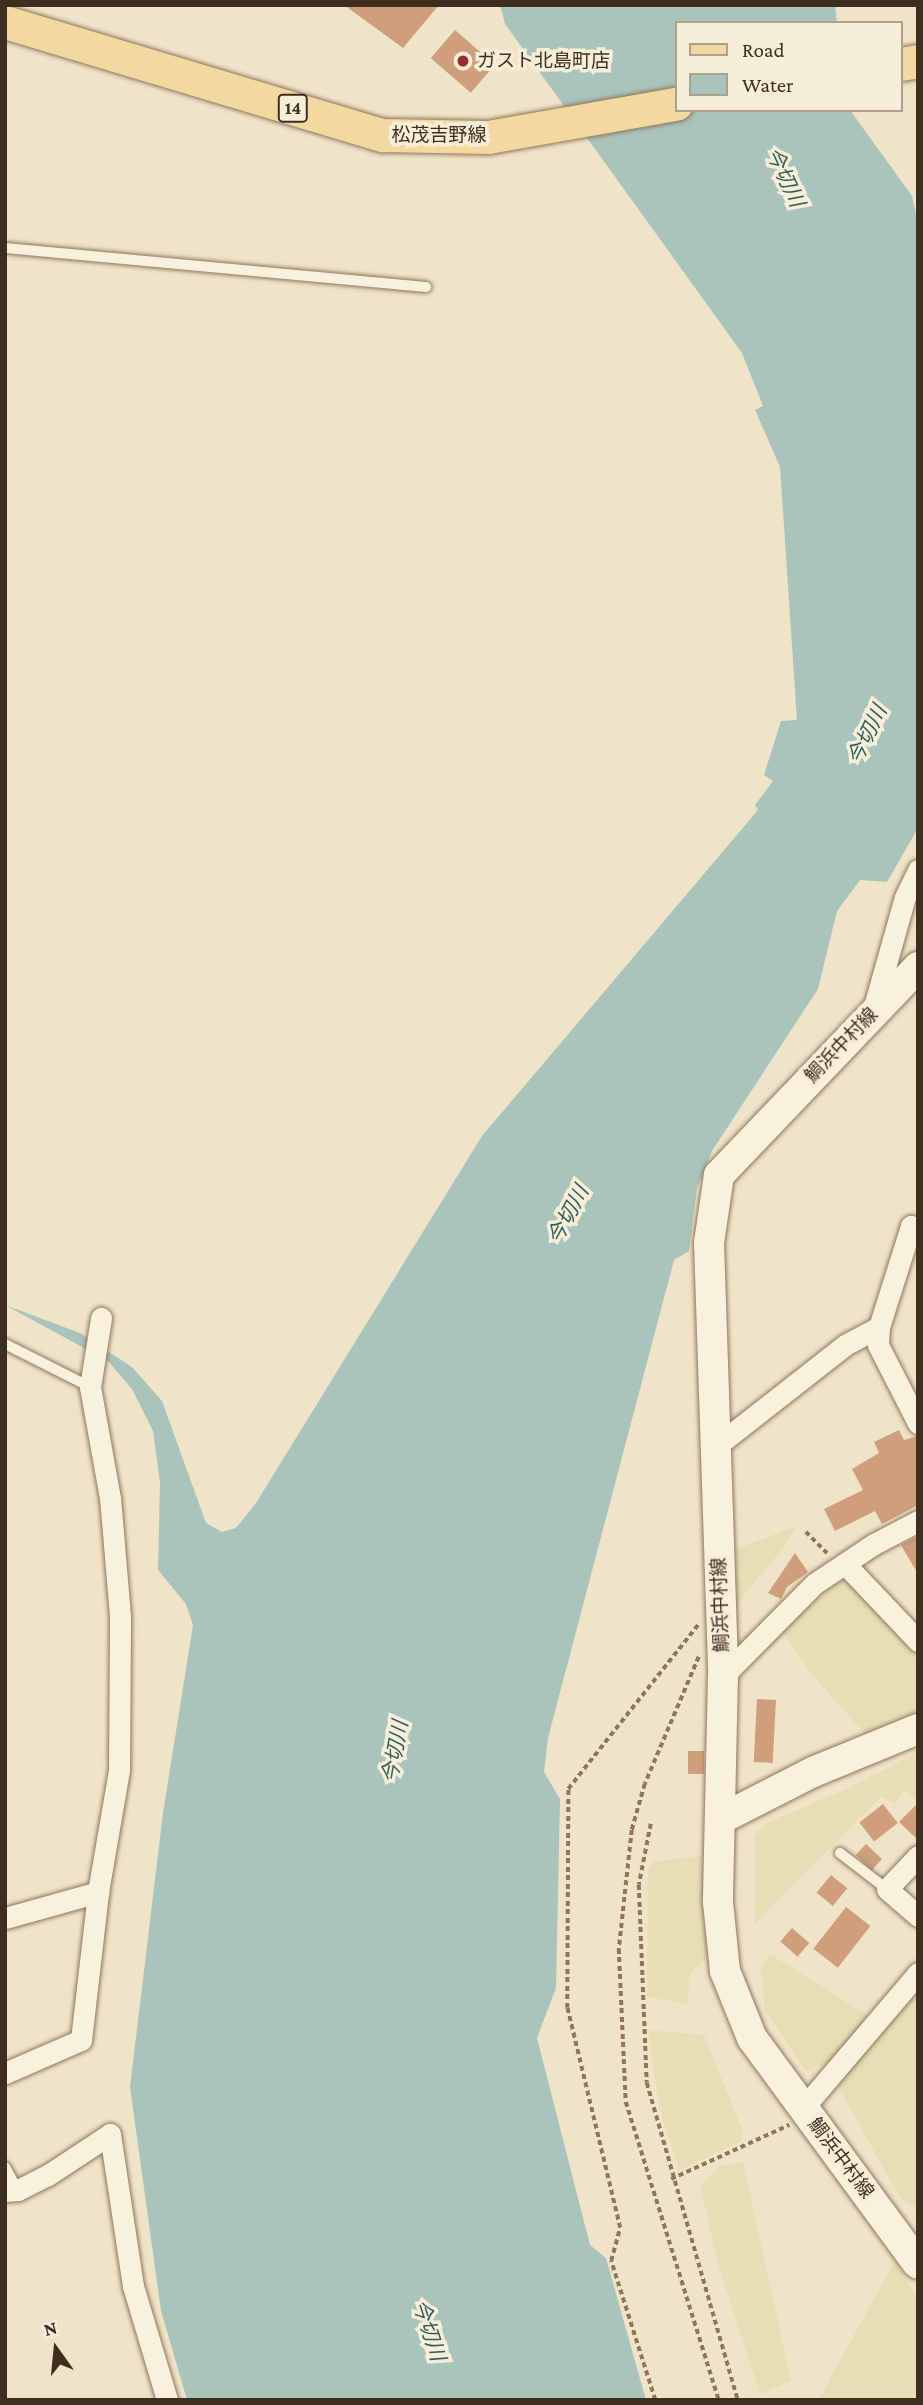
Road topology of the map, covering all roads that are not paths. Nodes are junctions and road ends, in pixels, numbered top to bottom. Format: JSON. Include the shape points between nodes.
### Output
{"nodes":[{"id":1,"x":5,"y":22,"type":"edge"},
{"id":2,"x":674,"y":104,"type":"edge"},
{"id":3,"x":5,"y":248,"type":"edge"},
{"id":4,"x":426,"y":288,"type":"dead end"},
{"id":5,"x":918,"y":870,"type":"edge"},
{"id":6,"x":918,"y":967,"type":"edge"},
{"id":7,"x":873,"y":1012,"type":"junction"},
{"id":8,"x":915,"y":1221,"type":"edge"},
{"id":9,"x":101,"y":1318,"type":"dead end"},
{"id":10,"x":879,"y":1327,"type":"junction"},
{"id":11,"x":5,"y":1344,"type":"edge"},
{"id":12,"x":90,"y":1387,"type":"junction"},
{"id":13,"x":918,"y":1423,"type":"edge"},
{"id":14,"x":715,"y":1447,"type":"junction"},
{"id":15,"x":918,"y":1521,"type":"edge"},
{"id":16,"x":843,"y":1566,"type":"junction"},
{"id":17,"x":918,"y":1640,"type":"edge"},
{"id":18,"x":723,"y":1676,"type":"junction"},
{"id":19,"x":918,"y":1729,"type":"edge"},
{"id":20,"x":721,"y":1819,"type":"junction"},
{"id":21,"x":840,"y":1853,"type":"dead end"},
{"id":22,"x":918,"y":1856,"type":"edge"},
{"id":23,"x":887,"y":1889,"type":"junction"},
{"id":24,"x":98,"y":1892,"type":"junction"},
{"id":25,"x":918,"y":1916,"type":"edge"},
{"id":26,"x":5,"y":1918,"type":"edge"},
{"id":27,"x":918,"y":1973,"type":"edge"},
{"id":28,"x":5,"y":2073,"type":"edge"},
{"id":29,"x":807,"y":2112,"type":"junction"},
{"id":30,"x":5,"y":2167,"type":"edge"},
{"id":31,"x":12,"y":2191,"type":"edge"},
{"id":32,"x":918,"y":2264,"type":"edge"},
{"id":33,"x":167,"y":2400,"type":"edge"}],
"edges":[{"from":1,"to":2,"type":"main road","name":"松茂吉野線","number":"14","via":[[382,135],[488,137]]},
{"from":3,"to":4,"type":"lane","via":[[203,263]]},
{"from":5,"to":7,"type":"street","via":[[905,897]]},
{"from":6,"to":7,"type":"main road","name":"鯛浜中村線"},
{"from":7,"to":14,"type":"main road","name":"鯛浜中村線","via":[[719,1175],[709,1243]]},
{"from":8,"to":10,"type":"street"},
{"from":9,"to":12,"type":"street"},
{"from":10,"to":13,"type":"street","via":[[878,1345]]},
{"from":10,"to":14,"type":"street","via":[[845,1345]]},
{"from":11,"to":12,"type":"lane"},
{"from":12,"to":24,"type":"street","via":[[110,1498],[120,1616],[119,1770]]},
{"from":14,"to":18,"type":"main road","name":"鯛浜中村線"},
{"from":15,"to":16,"type":"street"},
{"from":16,"to":17,"type":"street"},
{"from":16,"to":18,"type":"street","via":[[814,1584]]},
{"from":18,"to":20,"type":"main road","name":"鯛浜中村線"},
{"from":19,"to":20,"type":"main road","via":[[813,1772]]},
{"from":20,"to":29,"type":"main road","name":"鯛浜中村線","via":[[718,1902],[725,1971],[752,2038]]},
{"from":21,"to":23,"type":"lane"},
{"from":22,"to":23,"type":"street"},
{"from":23,"to":25,"type":"street"},
{"from":24,"to":26,"type":"street"},
{"from":24,"to":28,"type":"street","via":[[81,2040]]},
{"from":27,"to":29,"type":"street"},
{"from":29,"to":32,"type":"main road","name":"鯛浜中村線"},
{"from":30,"to":31,"type":"lane"},
{"from":31,"to":33,"type":"street","via":[[110,2134],[133,2286]]}]}
